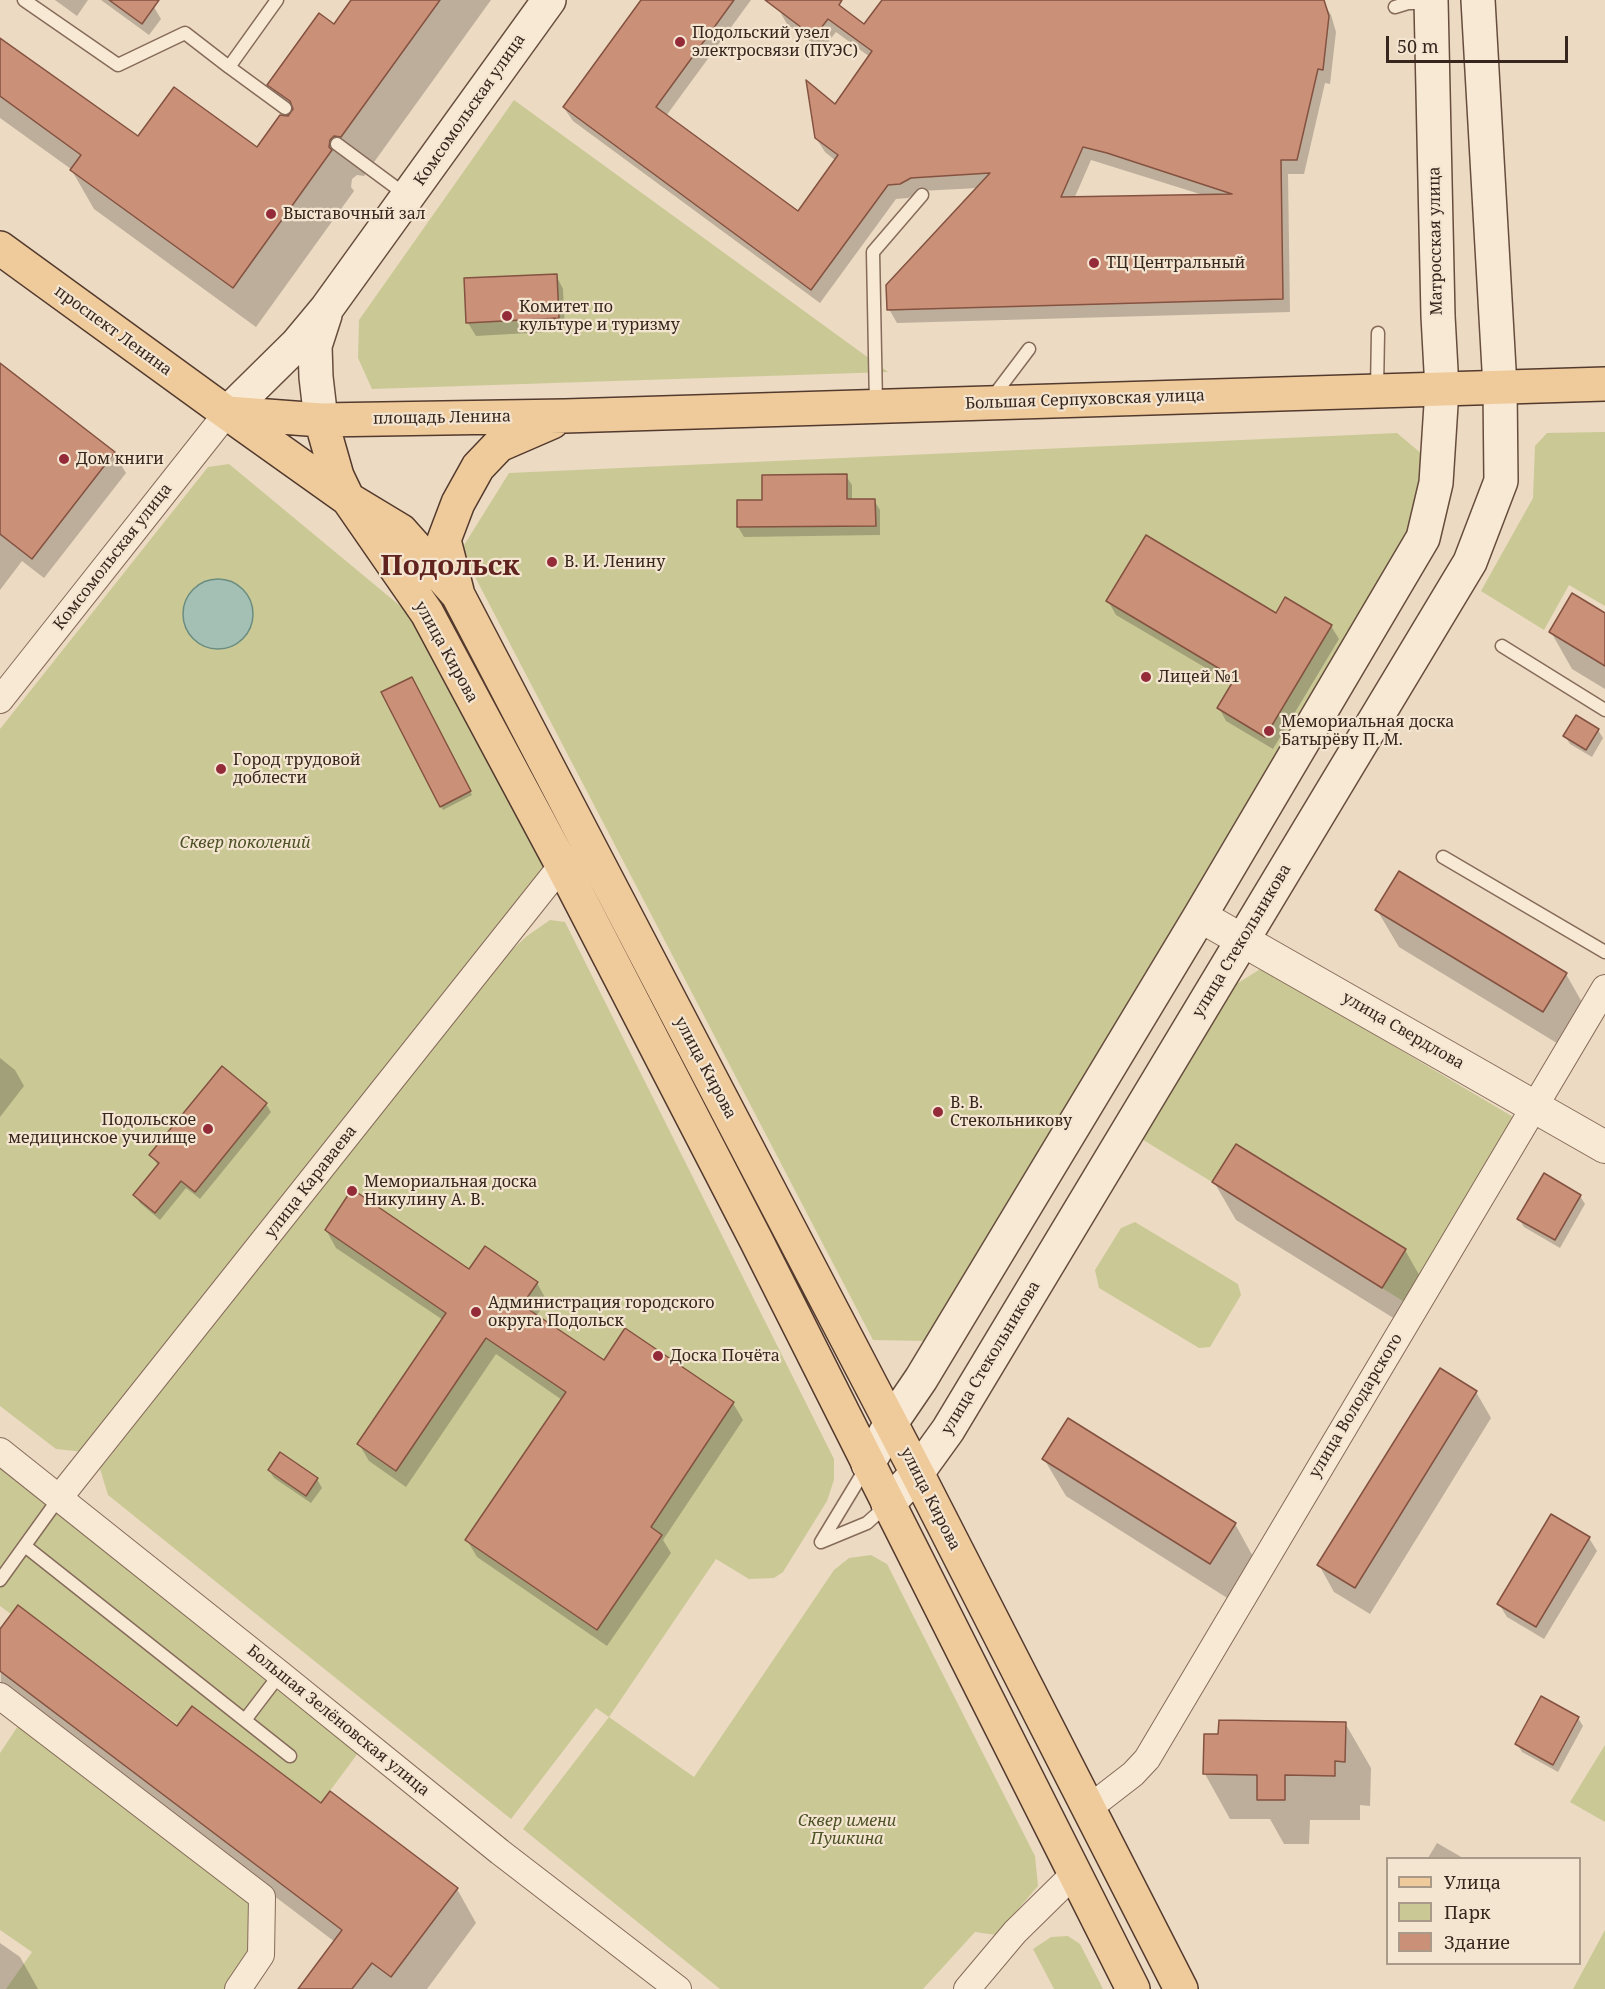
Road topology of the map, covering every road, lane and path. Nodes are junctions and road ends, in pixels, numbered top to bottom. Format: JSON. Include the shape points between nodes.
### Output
{"nodes":[{"id":1,"x":24,"y":0,"type":"edge"},
{"id":2,"x":277,"y":0,"type":"edge"},
{"id":3,"x":549,"y":0,"type":"edge"},
{"id":4,"x":1478,"y":0,"type":"edge"},
{"id":5,"x":1431,"y":1,"type":"edge"},
{"id":6,"x":1395,"y":7,"type":"dead end"},
{"id":7,"x":229,"y":67,"type":"junction"},
{"id":8,"x":285,"y":108,"type":"dead end"},
{"id":9,"x":337,"y":144,"type":"dead end"},
{"id":10,"x":922,"y":195,"type":"dead end"},
{"id":11,"x":409,"y":197,"type":"junction"},
{"id":12,"x":0,"y":248,"type":"edge"},
{"id":13,"x":327,"y":308,"type":"junction"},
{"id":14,"x":1378,"y":333,"type":"dead end"},
{"id":15,"x":1029,"y":349,"type":"dead end"},
{"id":16,"x":1605,"y":384,"type":"edge"},
{"id":17,"x":1500,"y":387,"type":"junction"},
{"id":18,"x":1442,"y":389,"type":"junction"},
{"id":19,"x":1377,"y":390,"type":"junction"},
{"id":20,"x":989,"y":403,"type":"junction"},
{"id":21,"x":876,"y":406,"type":"junction"},
{"id":22,"x":227,"y":413,"type":"junction"},
{"id":23,"x":565,"y":416,"type":"junction"},
{"id":24,"x":321,"y":420,"type":"junction"},
{"id":25,"x":348,"y":499,"type":"junction"},
{"id":26,"x":458,"y":595,"type":"junction"},
{"id":27,"x":1502,"y":646,"type":"dead end"},
{"id":28,"x":0,"y":700,"type":"edge"},
{"id":29,"x":1605,"y":710,"type":"edge"},
{"id":30,"x":1443,"y":857,"type":"dead end"},
{"id":31,"x":562,"y":865,"type":"junction"},
{"id":32,"x":1200,"y":916,"type":"junction"},
{"id":33,"x":1243,"y":941,"type":"junction"},
{"id":34,"x":1605,"y":952,"type":"edge"},
{"id":35,"x":1605,"y":988,"type":"edge"},
{"id":36,"x":1534,"y":1107,"type":"junction"},
{"id":37,"x":1605,"y":1148,"type":"edge"},
{"id":38,"x":891,"y":1423,"type":"junction"},
{"id":39,"x":0,"y":1452,"type":"edge"},
{"id":40,"x":868,"y":1464,"type":"junction"},
{"id":41,"x":917,"y":1473,"type":"junction"},
{"id":42,"x":59,"y":1498,"type":"junction"},
{"id":43,"x":888,"y":1504,"type":"junction"},
{"id":44,"x":25,"y":1546,"type":"junction"},
{"id":45,"x":0,"y":1580,"type":"edge"},
{"id":46,"x":280,"y":1674,"type":"junction"},
{"id":47,"x":0,"y":1696,"type":"edge"},
{"id":48,"x":245,"y":1720,"type":"junction"},
{"id":49,"x":290,"y":1756,"type":"dead end"},
{"id":50,"x":1089,"y":1808,"type":"junction"},
{"id":51,"x":1107,"y":1845,"type":"junction"},
{"id":52,"x":1075,"y":1873,"type":"junction"},
{"id":53,"x":238,"y":1989,"type":"edge"},
{"id":54,"x":678,"y":1989,"type":"edge"},
{"id":55,"x":967,"y":1989,"type":"edge"},
{"id":56,"x":1134,"y":1989,"type":"edge"},
{"id":57,"x":1180,"y":1989,"type":"edge"}],
"edges":[{"from":1,"to":7,"type":"lane","via":[[118,65],[185,33]]},
{"from":2,"to":7,"type":"lane"},
{"from":3,"to":11,"type":"main road","name":"Комсомольская улица"},
{"from":4,"to":17,"type":"main road"},
{"from":5,"to":6,"type":"lane"},
{"from":5,"to":18,"type":"main road","name":"Матросская улица"},
{"from":7,"to":8,"type":"lane"},
{"from":9,"to":11,"type":"lane"},
{"from":10,"to":21,"type":"lane","via":[[873,252]]},
{"from":11,"to":13,"type":"main road","name":"Комсомольская улица"},
{"from":12,"to":22,"type":"main road","name":"проспект Ленина"},
{"from":13,"to":22,"type":"main road","name":"Комсомольская улица","via":[[297,344]]},
{"from":13,"to":24,"type":"main road","via":[[315,346]]},
{"from":14,"to":19,"type":"lane"},
{"from":15,"to":20,"type":"lane"},
{"from":16,"to":17,"type":"main road","name":"Большая Серпуховская улица"},
{"from":17,"to":18,"type":"main road","name":"Большая Серпуховская улица"},
{"from":17,"to":33,"type":"main road","name":"улица Стекольникова","via":[[1501,481],[1470,562]]},
{"from":18,"to":19,"type":"main road","name":"Большая Серпуховская улица"},
{"from":18,"to":32,"type":"main road","name":"Матросская улица","via":[[1436,483],[1423,538]]},
{"from":19,"to":20,"type":"main road","name":"Большая Серпуховская улица"},
{"from":20,"to":21,"type":"main road","name":"Большая Серпуховская улица"},
{"from":21,"to":23,"type":"main road","name":"Большая Серпуховская улица"},
{"from":22,"to":24,"type":"main road","name":"площадь Ленина"},
{"from":22,"to":25,"type":"main road"},
{"from":22,"to":28,"type":"street","name":"Комсомольская улица"},
{"from":23,"to":24,"type":"main road","name":"площадь Ленина"},
{"from":23,"to":26,"type":"main road","name":"площадь Ленина","via":[[499,446],[478,467],[444,540]]},
{"from":24,"to":25,"type":"main road"},
{"from":25,"to":26,"type":"main road","name":"улица Кирова","via":[[401,531]]},
{"from":25,"to":31,"type":"main road","name":"улица Кирова","via":[[427,614]]},
{"from":26,"to":38,"type":"main road","name":"улица Кирова"},
{"from":27,"to":29,"type":"lane"},
{"from":30,"to":34,"type":"lane"},
{"from":31,"to":40,"type":"main road","name":"улица Кирова"},
{"from":31,"to":42,"type":"street","name":"улица Караваева"},
{"from":32,"to":33,"type":"street","name":"улица Свердлова"},
{"from":32,"to":38,"type":"main road"},
{"from":33,"to":36,"type":"street","name":"улица Свердлова"},
{"from":33,"to":41,"type":"main road","name":"улица Стекольникова","via":[[948,1430]]},
{"from":35,"to":36,"type":"street","name":"улица Володарского"},
{"from":36,"to":37,"type":"street","name":"улица Свердлова"},
{"from":36,"to":50,"type":"street","name":"улица Володарского","via":[[1147,1759]]},
{"from":38,"to":40,"type":"main road"},
{"from":38,"to":41,"type":"main road","name":"улица Кирова"},
{"from":38,"to":43,"type":"main road","via":[[886,1471]]},
{"from":39,"to":42,"type":"street","name":"Большая Зелёновская улица"},
{"from":40,"to":43,"type":"main road","name":"улица Кирова"},
{"from":40,"to":43,"type":"lane","via":[[821,1542],[867,1523]]},
{"from":41,"to":43,"type":"main road","name":"улица Стекольникова"},
{"from":41,"to":50,"type":"main road","name":"улица Кирова"},
{"from":42,"to":44,"type":"lane"},
{"from":42,"to":46,"type":"street","name":"Большая Зелёновская улица"},
{"from":43,"to":52,"type":"main road","name":"улица Кирова"},
{"from":44,"to":45,"type":"lane"},
{"from":44,"to":48,"type":"lane"},
{"from":46,"to":48,"type":"lane"},
{"from":46,"to":54,"type":"street","name":"Большая Зелёновская улица","via":[[500,1852]]},
{"from":47,"to":53,"type":"street","via":[[262,1898],[261,1955]]},
{"from":48,"to":49,"type":"lane"},
{"from":50,"to":51,"type":"main road","name":"улица Кирова"},
{"from":51,"to":52,"type":"main road"},
{"from":51,"to":57,"type":"main road","name":"улица Кирова"},
{"from":52,"to":55,"type":"street","via":[[1015,1932]]},
{"from":52,"to":56,"type":"main road","name":"улица Кирова"}]}
